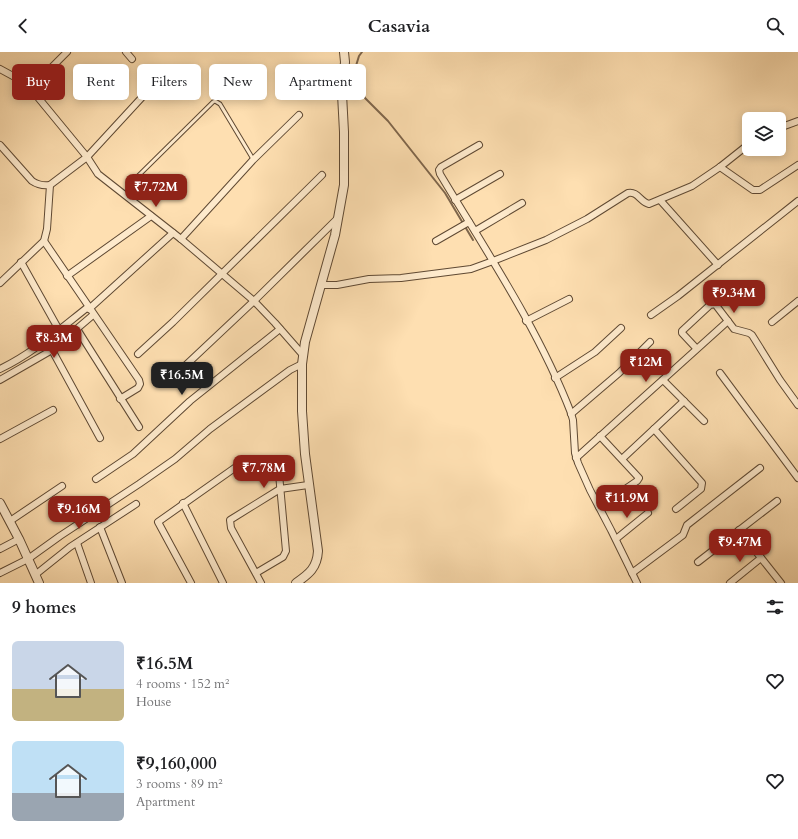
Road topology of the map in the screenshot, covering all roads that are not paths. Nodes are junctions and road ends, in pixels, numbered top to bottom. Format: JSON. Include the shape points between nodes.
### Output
{"nodes":[{"id":1,"x":66,"y":52,"type":"edge"},
{"id":2,"x":126,"y":52,"type":"edge"},
{"id":3,"x":344,"y":52,"type":"edge"},
{"id":4,"x":132,"y":59,"type":"dead end"},
{"id":5,"x":54,"y":64,"type":"edge"},
{"id":6,"x":0,"y":69,"type":"edge"},
{"id":7,"x":12,"y":76,"type":"edge"},
{"id":8,"x":40,"y":100,"type":"edge"},
{"id":9,"x":139,"y":100,"type":"edge"},
{"id":10,"x":299,"y":115,"type":"dead end"},
{"id":11,"x":798,"y":121,"type":"edge"},
{"id":12,"x":786,"y":125,"type":"edge"},
{"id":13,"x":0,"y":145,"type":"edge"},
{"id":14,"x":479,"y":145,"type":"dead end"},
{"id":15,"x":742,"y":150,"type":"edge"},
{"id":16,"x":87,"y":157,"type":"junction"},
{"id":17,"x":253,"y":160,"type":"junction"},
{"id":18,"x":798,"y":165,"type":"edge"},
{"id":19,"x":720,"y":167,"type":"junction"},
{"id":20,"x":500,"y":174,"type":"dead end"},
{"id":21,"x":322,"y":175,"type":"dead end"},
{"id":22,"x":135,"y":179,"type":"dead end"},
{"id":23,"x":50,"y":184,"type":"junction"},
{"id":24,"x":455,"y":200,"type":"junction"},
{"id":25,"x":660,"y":200,"type":"junction"},
{"id":26,"x":798,"y":201,"type":"edge"},
{"id":27,"x":522,"y":203,"type":"dead end"},
{"id":28,"x":151,"y":216,"type":"junction"},
{"id":29,"x":338,"y":218,"type":"junction"},
{"id":30,"x":466,"y":224,"type":"junction"},
{"id":31,"x":475,"y":231,"type":"junction"},
{"id":32,"x":174,"y":233,"type":"junction"},
{"id":33,"x":181,"y":239,"type":"junction"},
{"id":34,"x":44,"y":241,"type":"junction"},
{"id":35,"x":436,"y":241,"type":"dead end"},
{"id":36,"x":493,"y":261,"type":"junction"},
{"id":37,"x":21,"y":262,"type":"junction"},
{"id":38,"x":718,"y":264,"type":"junction"},
{"id":39,"x":222,"y":274,"type":"junction"},
{"id":40,"x":67,"y":276,"type":"junction"},
{"id":41,"x":0,"y":283,"type":"edge"},
{"id":42,"x":322,"y":285,"type":"junction"},
{"id":43,"x":569,"y":299,"type":"dead end"},
{"id":44,"x":254,"y":301,"type":"junction"},
{"id":45,"x":798,"y":301,"type":"edge"},
{"id":46,"x":89,"y":308,"type":"junction"},
{"id":47,"x":93,"y":315,"type":"junction"},
{"id":48,"x":651,"y":315,"type":"dead end"},
{"id":49,"x":526,"y":321,"type":"junction"},
{"id":50,"x":728,"y":321,"type":"junction"},
{"id":51,"x":772,"y":322,"type":"dead end"},
{"id":52,"x":622,"y":328,"type":"dead end"},
{"id":53,"x":77,"y":329,"type":"junction"},
{"id":54,"x":280,"y":329,"type":"junction"},
{"id":55,"x":59,"y":330,"type":"junction"},
{"id":56,"x":650,"y":342,"type":"dead end"},
{"id":57,"x":696,"y":348,"type":"junction"},
{"id":58,"x":52,"y":350,"type":"junction"},
{"id":59,"x":138,"y":354,"type":"dead end"},
{"id":60,"x":303,"y":355,"type":"junction"},
{"id":61,"x":302,"y":364,"type":"junction"},
{"id":62,"x":0,"y":369,"type":"edge"},
{"id":63,"x":720,"y":373,"type":"dead end"},
{"id":64,"x":555,"y":378,"type":"junction"},
{"id":65,"x":0,"y":380,"type":"edge"},
{"id":66,"x":663,"y":380,"type":"junction"},
{"id":67,"x":169,"y":381,"type":"dead end"},
{"id":68,"x":120,"y":399,"type":"junction"},
{"id":69,"x":684,"y":401,"type":"junction"},
{"id":70,"x":798,"y":405,"type":"edge"},
{"id":71,"x":53,"y":410,"type":"dead end"},
{"id":72,"x":571,"y":414,"type":"junction"},
{"id":73,"x":704,"y":421,"type":"dead end"},
{"id":74,"x":139,"y":427,"type":"dead end"},
{"id":75,"x":654,"y":429,"type":"junction"},
{"id":76,"x":600,"y":436,"type":"junction"},
{"id":77,"x":100,"y":438,"type":"dead end"},
{"id":78,"x":0,"y":439,"type":"edge"},
{"id":79,"x":576,"y":458,"type":"junction"},
{"id":80,"x":622,"y":459,"type":"junction"},
{"id":81,"x":278,"y":463,"type":"dead end"},
{"id":82,"x":236,"y":467,"type":"dead end"},
{"id":83,"x":760,"y":468,"type":"dead end"},
{"id":84,"x":798,"y":478,"type":"edge"},
{"id":85,"x":96,"y":479,"type":"dead end"},
{"id":86,"x":308,"y":485,"type":"junction"},
{"id":87,"x":62,"y":486,"type":"dead end"},
{"id":88,"x":280,"y":490,"type":"junction"},
{"id":89,"x":777,"y":501,"type":"dead end"},
{"id":90,"x":0,"y":503,"type":"edge"},
{"id":91,"x":183,"y":503,"type":"junction"},
{"id":92,"x":136,"y":504,"type":"dead end"},
{"id":93,"x":599,"y":507,"type":"junction"},
{"id":94,"x":676,"y":509,"type":"dead end"},
{"id":95,"x":648,"y":514,"type":"dead end"},
{"id":96,"x":10,"y":522,"type":"junction"},
{"id":97,"x":100,"y":528,"type":"junction"},
{"id":98,"x":739,"y":530,"type":"junction"},
{"id":99,"x":20,"y":539,"type":"junction"},
{"id":100,"x":616,"y":539,"type":"junction"},
{"id":101,"x":77,"y":543,"type":"junction"},
{"id":102,"x":0,"y":549,"type":"edge"},
{"id":103,"x":761,"y":558,"type":"junction"},
{"id":104,"x":28,"y":559,"type":"junction"},
{"id":105,"x":698,"y":562,"type":"dead end"},
{"id":106,"x":256,"y":573,"type":"junction"},
{"id":107,"x":632,"y":573,"type":"junction"},
{"id":108,"x":0,"y":574,"type":"edge"},
{"id":109,"x":35,"y":575,"type":"junction"},
{"id":110,"x":39,"y":583,"type":"edge"},
{"id":111,"x":91,"y":583,"type":"edge"},
{"id":112,"x":122,"y":583,"type":"edge"},
{"id":113,"x":190,"y":583,"type":"edge"},
{"id":114,"x":223,"y":583,"type":"edge"},
{"id":115,"x":261,"y":583,"type":"edge"},
{"id":116,"x":296,"y":583,"type":"edge"},
{"id":117,"x":637,"y":583,"type":"edge"},
{"id":118,"x":730,"y":583,"type":"edge"},
{"id":119,"x":781,"y":583,"type":"edge"}],
"edges":[{"from":1,"to":5,"type":"street"},
{"from":2,"to":4,"type":"street"},
{"from":3,"to":29,"type":"street","via":[[342,94],[345,176]]},
{"from":6,"to":7,"type":"street"},
{"from":8,"to":16,"type":"street"},
{"from":9,"to":16,"type":"street"},
{"from":10,"to":17,"type":"street"},
{"from":11,"to":12,"type":"street"},
{"from":13,"to":23,"type":"street","via":[[32,181],[44,186]]},
{"from":14,"to":24,"type":"street","via":[[439,169]]},
{"from":15,"to":19,"type":"street"},
{"from":16,"to":23,"type":"street"},
{"from":16,"to":28,"type":"street","via":[[104,179]]},
{"from":17,"to":22,"type":"lane","via":[[220,104],[215,101]]},
{"from":17,"to":33,"type":"street"},
{"from":18,"to":19,"type":"street","via":[[757,191]]},
{"from":19,"to":25,"type":"street","via":[[692,186]]},
{"from":20,"to":24,"type":"street"},
{"from":21,"to":39,"type":"street"},
{"from":23,"to":34,"type":"street"},
{"from":24,"to":30,"type":"street"},
{"from":25,"to":36,"type":"street","via":[[647,204],[636,194],[628,193],[566,230]]},
{"from":25,"to":38,"type":"street"},
{"from":26,"to":38,"type":"street"},
{"from":27,"to":31,"type":"street"},
{"from":28,"to":32,"type":"street"},
{"from":28,"to":40,"type":"street"},
{"from":29,"to":42,"type":"street"},
{"from":29,"to":44,"type":"street"},
{"from":30,"to":31,"type":"street"},
{"from":30,"to":35,"type":"street"},
{"from":31,"to":36,"type":"street"},
{"from":32,"to":33,"type":"street"},
{"from":32,"to":46,"type":"street"},
{"from":33,"to":39,"type":"street"},
{"from":34,"to":37,"type":"street"},
{"from":34,"to":40,"type":"street"},
{"from":36,"to":42,"type":"street","via":[[471,269]]},
{"from":36,"to":49,"type":"street"},
{"from":37,"to":41,"type":"street"},
{"from":37,"to":55,"type":"street"},
{"from":38,"to":48,"type":"street"},
{"from":39,"to":44,"type":"street"},
{"from":39,"to":59,"type":"street"},
{"from":40,"to":46,"type":"street"},
{"from":42,"to":60,"type":"street"},
{"from":43,"to":49,"type":"street"},
{"from":44,"to":54,"type":"street"},
{"from":44,"to":67,"type":"street"},
{"from":45,"to":51,"type":"street"},
{"from":46,"to":47,"type":"street"},
{"from":46,"to":55,"type":"street"},
{"from":47,"to":53,"type":"street"},
{"from":47,"to":68,"type":"street","via":[[140,382],[138,388]]},
{"from":49,"to":64,"type":"street"},
{"from":50,"to":57,"type":"street"},
{"from":50,"to":57,"type":"street","via":[[716,305],[710,305],[682,331]]},
{"from":50,"to":70,"type":"street","via":[[734,329],[752,335]]},
{"from":52,"to":64,"type":"street","via":[[596,352]]},
{"from":53,"to":58,"type":"street"},
{"from":53,"to":68,"type":"street"},
{"from":54,"to":60,"type":"street"},
{"from":54,"to":85,"type":"street","via":[[190,401],[133,454]]},
{"from":55,"to":62,"type":"street","via":[[20,359]]},
{"from":56,"to":72,"type":"street","via":[[619,373]]},
{"from":57,"to":66,"type":"street"},
{"from":58,"to":65,"type":"street"},
{"from":58,"to":77,"type":"street"},
{"from":60,"to":61,"type":"street"},
{"from":61,"to":86,"type":"street","via":[[303,426]]},
{"from":61,"to":104,"type":"street","via":[[290,370],[139,484]]},
{"from":63,"to":84,"type":"street"},
{"from":64,"to":72,"type":"street"},
{"from":66,"to":69,"type":"street"},
{"from":66,"to":76,"type":"street"},
{"from":68,"to":74,"type":"street"},
{"from":69,"to":73,"type":"street"},
{"from":69,"to":75,"type":"street"},
{"from":71,"to":78,"type":"street"},
{"from":72,"to":79,"type":"street"},
{"from":75,"to":80,"type":"street"},
{"from":75,"to":94,"type":"street","via":[[702,483],[701,488]]},
{"from":76,"to":79,"type":"street"},
{"from":76,"to":80,"type":"street"},
{"from":79,"to":93,"type":"street"},
{"from":80,"to":93,"type":"street","via":[[638,479]]},
{"from":81,"to":88,"type":"street"},
{"from":82,"to":91,"type":"street"},
{"from":83,"to":107,"type":"street","via":[[687,525],[683,534]]},
{"from":86,"to":88,"type":"street"},
{"from":86,"to":116,"type":"street","via":[[318,558],[313,570]]},
{"from":87,"to":96,"type":"street"},
{"from":88,"to":106,"type":"street","via":[[286,554]]},
{"from":88,"to":106,"type":"street","via":[[229,521]]},
{"from":89,"to":98,"type":"street"},
{"from":90,"to":96,"type":"street"},
{"from":91,"to":113,"type":"street","via":[[158,523]]},
{"from":91,"to":114,"type":"street"},
{"from":92,"to":97,"type":"street"},
{"from":93,"to":100,"type":"street"},
{"from":95,"to":100,"type":"street"},
{"from":96,"to":99,"type":"street"},
{"from":97,"to":101,"type":"street"},
{"from":97,"to":112,"type":"street"},
{"from":98,"to":103,"type":"street"},
{"from":98,"to":105,"type":"street"},
{"from":99,"to":102,"type":"street"},
{"from":99,"to":104,"type":"street"},
{"from":100,"to":107,"type":"street"},
{"from":101,"to":109,"type":"street"},
{"from":101,"to":111,"type":"street"},
{"from":103,"to":118,"type":"street"},
{"from":103,"to":119,"type":"street"},
{"from":104,"to":108,"type":"street"},
{"from":104,"to":109,"type":"street"},
{"from":106,"to":115,"type":"street"},
{"from":107,"to":117,"type":"street"},
{"from":109,"to":110,"type":"street"}]}
